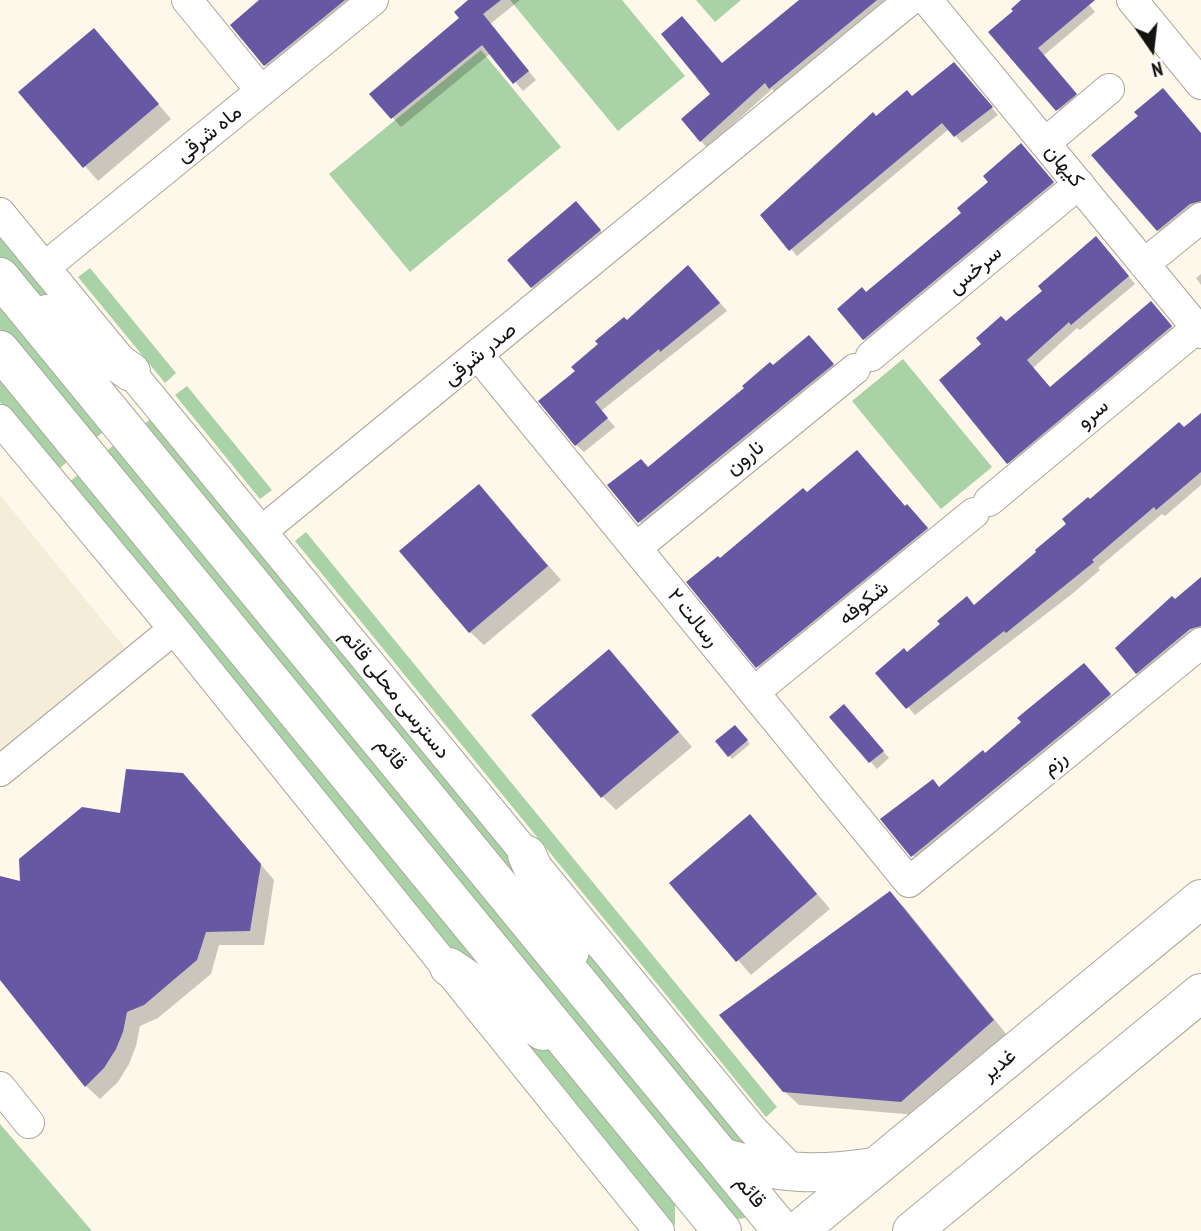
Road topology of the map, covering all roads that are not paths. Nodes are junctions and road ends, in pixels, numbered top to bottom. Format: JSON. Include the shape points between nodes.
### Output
{"nodes":[{"id":1,"x":187,"y":0,"type":"edge"},
{"id":2,"x":373,"y":0,"type":"edge"},
{"id":3,"x":911,"y":0,"type":"edge"},
{"id":4,"x":928,"y":0,"type":"edge"},
{"id":5,"x":1132,"y":0,"type":"edge"},
{"id":6,"x":1201,"y":84,"type":"edge"},
{"id":7,"x":1109,"y":89,"type":"dead end"},
{"id":8,"x":261,"y":91,"type":"junction"},
{"id":9,"x":1045,"y":143,"type":"junction"},
{"id":10,"x":1079,"y":184,"type":"junction"},
{"id":11,"x":0,"y":213,"type":"edge"},
{"id":12,"x":1201,"y":218,"type":"edge"},
{"id":13,"x":1144,"y":264,"type":"junction"},
{"id":14,"x":45,"y":267,"type":"junction"},
{"id":15,"x":4,"y":282,"type":"edge"},
{"id":16,"x":1199,"y":330,"type":"edge"},
{"id":17,"x":0,"y":350,"type":"edge"},
{"id":18,"x":478,"y":355,"type":"junction"},
{"id":19,"x":863,"y":363,"type":"joint"},
{"id":20,"x":131,"y":372,"type":"junction"},
{"id":21,"x":0,"y":419,"type":"edge"},
{"id":22,"x":981,"y":507,"type":"joint"},
{"id":23,"x":262,"y":531,"type":"junction"},
{"id":24,"x":635,"y":548,"type":"junction"},
{"id":25,"x":174,"y":629,"type":"junction"},
{"id":26,"x":1201,"y":643,"type":"edge"},
{"id":27,"x":754,"y":692,"type":"junction"},
{"id":28,"x":0,"y":771,"type":"edge"},
{"id":29,"x":527,"y":855,"type":"junction"},
{"id":30,"x":909,"y":882,"type":"joint"},
{"id":31,"x":1201,"y":899,"type":"edge"},
{"id":32,"x":449,"y":967,"type":"junction"},
{"id":33,"x":1201,"y":993,"type":"edge"},
{"id":34,"x":590,"y":997,"type":"junction"},
{"id":35,"x":577,"y":1054,"type":"junction"},
{"id":36,"x":0,"y":1087,"type":"edge"},
{"id":37,"x":29,"y":1124,"type":"dead end"},
{"id":38,"x":721,"y":1157,"type":"junction"},
{"id":39,"x":874,"y":1167,"type":"junction"},
{"id":40,"x":795,"y":1172,"type":"junction"},
{"id":41,"x":751,"y":1193,"type":"junction"},
{"id":42,"x":707,"y":1228,"type":"edge"},
{"id":43,"x":917,"y":1229,"type":"edge"},
{"id":44,"x":659,"y":1231,"type":"edge"},
{"id":45,"x":782,"y":1231,"type":"edge"},
{"id":46,"x":798,"y":1231,"type":"edge"}],
"edges":[{"from":1,"to":8,"type":"street"},
{"from":2,"to":8,"type":"street","name":"ماه شرقی"},
{"from":3,"to":18,"type":"street","name":"صدر شرقی"},
{"from":4,"to":9,"type":"street","name":"کیهان"},
{"from":5,"to":6,"type":"street"},
{"from":7,"to":9,"type":"street"},
{"from":8,"to":14,"type":"street","name":"ماه شرقی"},
{"from":9,"to":10,"type":"street","name":"کیهان"},
{"from":10,"to":13,"type":"street","name":"کیهان"},
{"from":10,"to":19,"type":"street","name":"سرخس"},
{"from":11,"to":14,"type":"street","name":"دسترسی محلی قائم"},
{"from":12,"to":13,"type":"street"},
{"from":13,"to":16,"type":"street","name":"کیهان"},
{"from":14,"to":20,"type":"street","name":"دسترسی محلی قائم"},
{"from":15,"to":20,"type":"main road"},
{"from":15,"to":34,"type":"main road","name":"قائم"},
{"from":16,"to":22,"type":"street","name":"سرو"},
{"from":17,"to":35,"type":"main road"},
{"from":18,"to":23,"type":"street","name":"صدر شرقی"},
{"from":18,"to":24,"type":"street","name":"رسالت ۲"},
{"from":19,"to":24,"type":"street","name":"نارون"},
{"from":20,"to":23,"type":"street","name":"دسترسی محلی قائم"},
{"from":21,"to":25,"type":"street"},
{"from":22,"to":27,"type":"street","name":"شکوفه"},
{"from":23,"to":29,"type":"street","name":"دسترسی محلی قائم"},
{"from":24,"to":27,"type":"street","name":"رسالت ۲"},
{"from":25,"to":28,"type":"street"},
{"from":25,"to":32,"type":"street"},
{"from":26,"to":30,"type":"street","name":"رزم"},
{"from":27,"to":30,"type":"street","name":"رسالت ۲"},
{"from":29,"to":34,"type":"main road"},
{"from":29,"to":40,"type":"street","name":"دسترسی محلی قائم","via":[[752,1129]]},
{"from":31,"to":39,"type":"main road","name":"غدیر"},
{"from":32,"to":35,"type":"main road"},
{"from":32,"to":44,"type":"street"},
{"from":33,"to":43,"type":"main road"},
{"from":34,"to":38,"type":"main road","name":"قائم"},
{"from":35,"to":42,"type":"main road","via":[[685,1185]]},
{"from":36,"to":37,"type":"street"},
{"from":38,"to":40,"type":"main road"},
{"from":38,"to":41,"type":"main road","name":"قائم"},
{"from":39,"to":40,"type":"main road","via":[[831,1174]]},
{"from":39,"to":46,"type":"main road","name":"غدیر"},
{"from":41,"to":42,"type":"main road","via":[[759,1208],[747,1227]]},
{"from":41,"to":45,"type":"main road","name":"قائم"}]}
